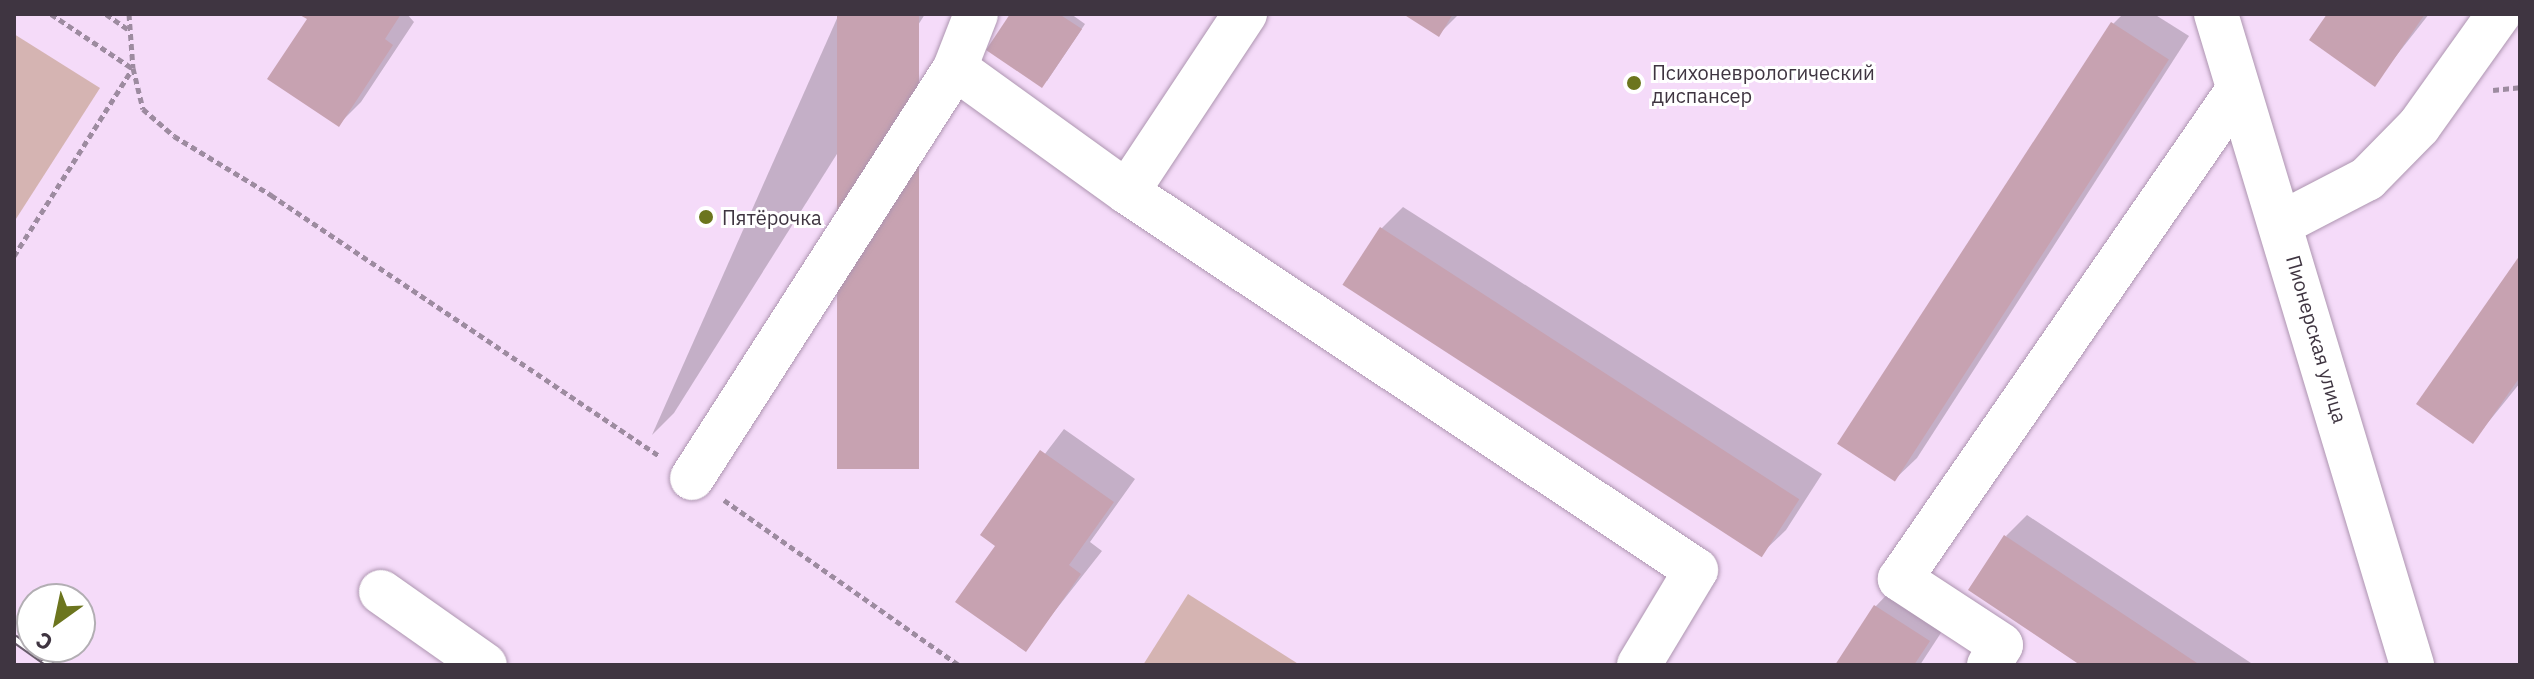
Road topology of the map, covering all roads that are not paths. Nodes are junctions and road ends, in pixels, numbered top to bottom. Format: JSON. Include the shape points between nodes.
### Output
{"nodes":[{"id":1,"x":976,"y":14,"type":"edge"},
{"id":2,"x":1245,"y":14,"type":"edge"},
{"id":3,"x":2216,"y":14,"type":"edge"},
{"id":4,"x":2499,"y":14,"type":"edge"},
{"id":5,"x":955,"y":68,"type":"junction"},
{"id":6,"x":2238,"y":90,"type":"junction"},
{"id":7,"x":1127,"y":192,"type":"junction"},
{"id":8,"x":2282,"y":223,"type":"junction"},
{"id":9,"x":692,"y":478,"type":"road end"},
{"id":10,"x":381,"y":592,"type":"dead end"},
{"id":11,"x":485,"y":665,"type":"edge"},
{"id":12,"x":1639,"y":665,"type":"edge"},
{"id":13,"x":1989,"y":665,"type":"edge"},
{"id":14,"x":2412,"y":665,"type":"edge"}],
"edges":[{"from":1,"to":5,"type":"street"},
{"from":2,"to":7,"type":"street"},
{"from":3,"to":6,"type":"street","name":"Пионерская улица"},
{"from":4,"to":8,"type":"street","via":[[2419,126],[2367,179]]},
{"from":5,"to":7,"type":"street"},
{"from":5,"to":9,"type":"street"},
{"from":6,"to":8,"type":"street","name":"Пионерская улица"},
{"from":6,"to":13,"type":"street","via":[[1900,579],[2001,645]]},
{"from":7,"to":12,"type":"street","via":[[1696,570]]},
{"from":8,"to":14,"type":"street","name":"Пионерская улица"},
{"from":10,"to":11,"type":"street"}]}
